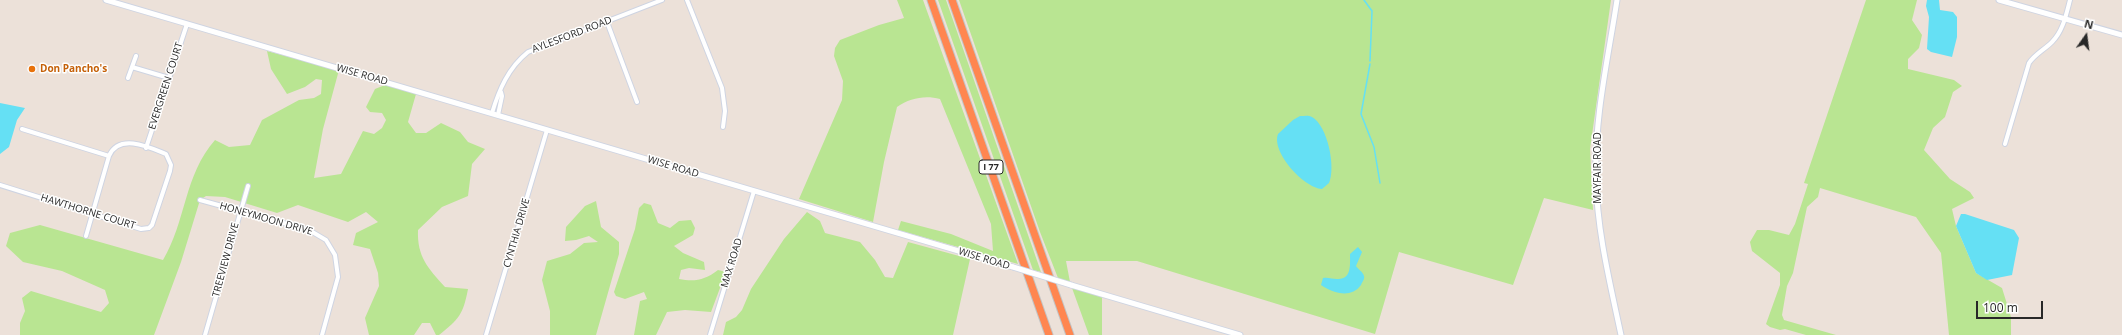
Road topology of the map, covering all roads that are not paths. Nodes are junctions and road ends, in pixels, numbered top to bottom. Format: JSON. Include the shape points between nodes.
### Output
{"nodes":[{"id":1,"x":106,"y":0,"type":"edge"},
{"id":2,"x":662,"y":0,"type":"edge"},
{"id":3,"x":687,"y":0,"type":"edge"},
{"id":4,"x":932,"y":0,"type":"edge"},
{"id":5,"x":952,"y":0,"type":"edge"},
{"id":6,"x":1617,"y":0,"type":"edge"},
{"id":7,"x":1999,"y":0,"type":"edge"},
{"id":8,"x":2070,"y":0,"type":"edge"},
{"id":9,"x":2065,"y":19,"type":"junction"},
{"id":10,"x":607,"y":22,"type":"junction"},
{"id":11,"x":187,"y":24,"type":"junction"},
{"id":12,"x":2122,"y":35,"type":"edge"},
{"id":13,"x":136,"y":56,"type":"dead end"},
{"id":14,"x":132,"y":67,"type":"junction"},
{"id":15,"x":128,"y":78,"type":"dead end"},
{"id":16,"x":169,"y":78,"type":"junction"},
{"id":17,"x":501,"y":92,"type":"junction"},
{"id":18,"x":637,"y":102,"type":"dead end"},
{"id":19,"x":492,"y":113,"type":"junction"},
{"id":20,"x":498,"y":115,"type":"junction"},
{"id":21,"x":723,"y":127,"type":"dead end"},
{"id":22,"x":22,"y":129,"type":"dead end"},
{"id":23,"x":547,"y":130,"type":"junction"},
{"id":24,"x":2005,"y":144,"type":"dead end"},
{"id":25,"x":146,"y":148,"type":"junction"},
{"id":26,"x":109,"y":156,"type":"junction"},
{"id":27,"x":0,"y":185,"type":"edge"},
{"id":28,"x":248,"y":186,"type":"dead end"},
{"id":29,"x":754,"y":191,"type":"junction"},
{"id":30,"x":200,"y":200,"type":"dead end"},
{"id":31,"x":240,"y":210,"type":"junction"},
{"id":32,"x":93,"y":214,"type":"junction"},
{"id":33,"x":86,"y":236,"type":"dead end"},
{"id":34,"x":206,"y":335,"type":"edge"},
{"id":35,"x":322,"y":335,"type":"edge"},
{"id":36,"x":486,"y":335,"type":"edge"},
{"id":37,"x":710,"y":335,"type":"edge"},
{"id":38,"x":1049,"y":335,"type":"edge"},
{"id":39,"x":1070,"y":335,"type":"edge"},
{"id":40,"x":1240,"y":335,"type":"edge"},
{"id":41,"x":1621,"y":335,"type":"edge"}],
"edges":[{"from":1,"to":11,"type":"street","name":"WISE ROAD"},
{"from":2,"to":10,"type":"street","name":"AYLESFORD ROAD"},
{"from":3,"to":21,"type":"street","via":[[722,88],[725,111]]},
{"from":4,"to":38,"type":"highway","number":"I 77"},
{"from":5,"to":39,"type":"highway","number":"I 77"},
{"from":6,"to":41,"type":"street","name":"MAYFAIR ROAD","via":[[1598,122],[1596,178],[1598,218]]},
{"from":7,"to":9,"type":"street"},
{"from":8,"to":9,"type":"street"},
{"from":9,"to":12,"type":"street"},
{"from":9,"to":24,"type":"street","via":[[2053,41],[2029,63]]},
{"from":10,"to":17,"type":"street","name":"AYLESFORD ROAD","via":[[528,52],[516,62]]},
{"from":10,"to":18,"type":"street"},
{"from":11,"to":16,"type":"street","name":"EVERGREEN COURT"},
{"from":11,"to":19,"type":"street","name":"WISE ROAD"},
{"from":13,"to":14,"type":"street"},
{"from":14,"to":15,"type":"street"},
{"from":14,"to":16,"type":"street"},
{"from":16,"to":25,"type":"street","name":"EVERGREEN COURT"},
{"from":17,"to":19,"type":"street","name":"AYLESFORD ROAD","via":[[497,95]]},
{"from":17,"to":20,"type":"street","name":"AYLESFORD ROAD"},
{"from":19,"to":20,"type":"street","name":"WISE ROAD"},
{"from":20,"to":23,"type":"street","name":"WISE ROAD"},
{"from":22,"to":26,"type":"street"},
{"from":23,"to":29,"type":"street","name":"WISE ROAD"},
{"from":23,"to":36,"type":"street","name":"CYNTHIA DRIVE"},
{"from":25,"to":26,"type":"street","via":[[127,142],[118,144]]},
{"from":25,"to":32,"type":"street","name":"HAWTHORNE COURT","via":[[166,154],[171,165],[152,225],[141,229]]},
{"from":26,"to":32,"type":"street"},
{"from":27,"to":32,"type":"street","name":"HAWTHORNE COURT"},
{"from":28,"to":31,"type":"street","name":"TREEVIEW DRIVE"},
{"from":29,"to":37,"type":"street","name":"MAX ROAD"},
{"from":29,"to":40,"type":"street","name":"WISE ROAD","bridge":true},
{"from":30,"to":31,"type":"street","name":"HONEYMOON DRIVE"},
{"from":31,"to":34,"type":"street","name":"TREEVIEW DRIVE"},
{"from":31,"to":35,"type":"street","name":"HONEYMOON DRIVE","via":[[313,232],[323,237],[331,246],[337,259],[338,277]]},
{"from":32,"to":33,"type":"street"}]}
